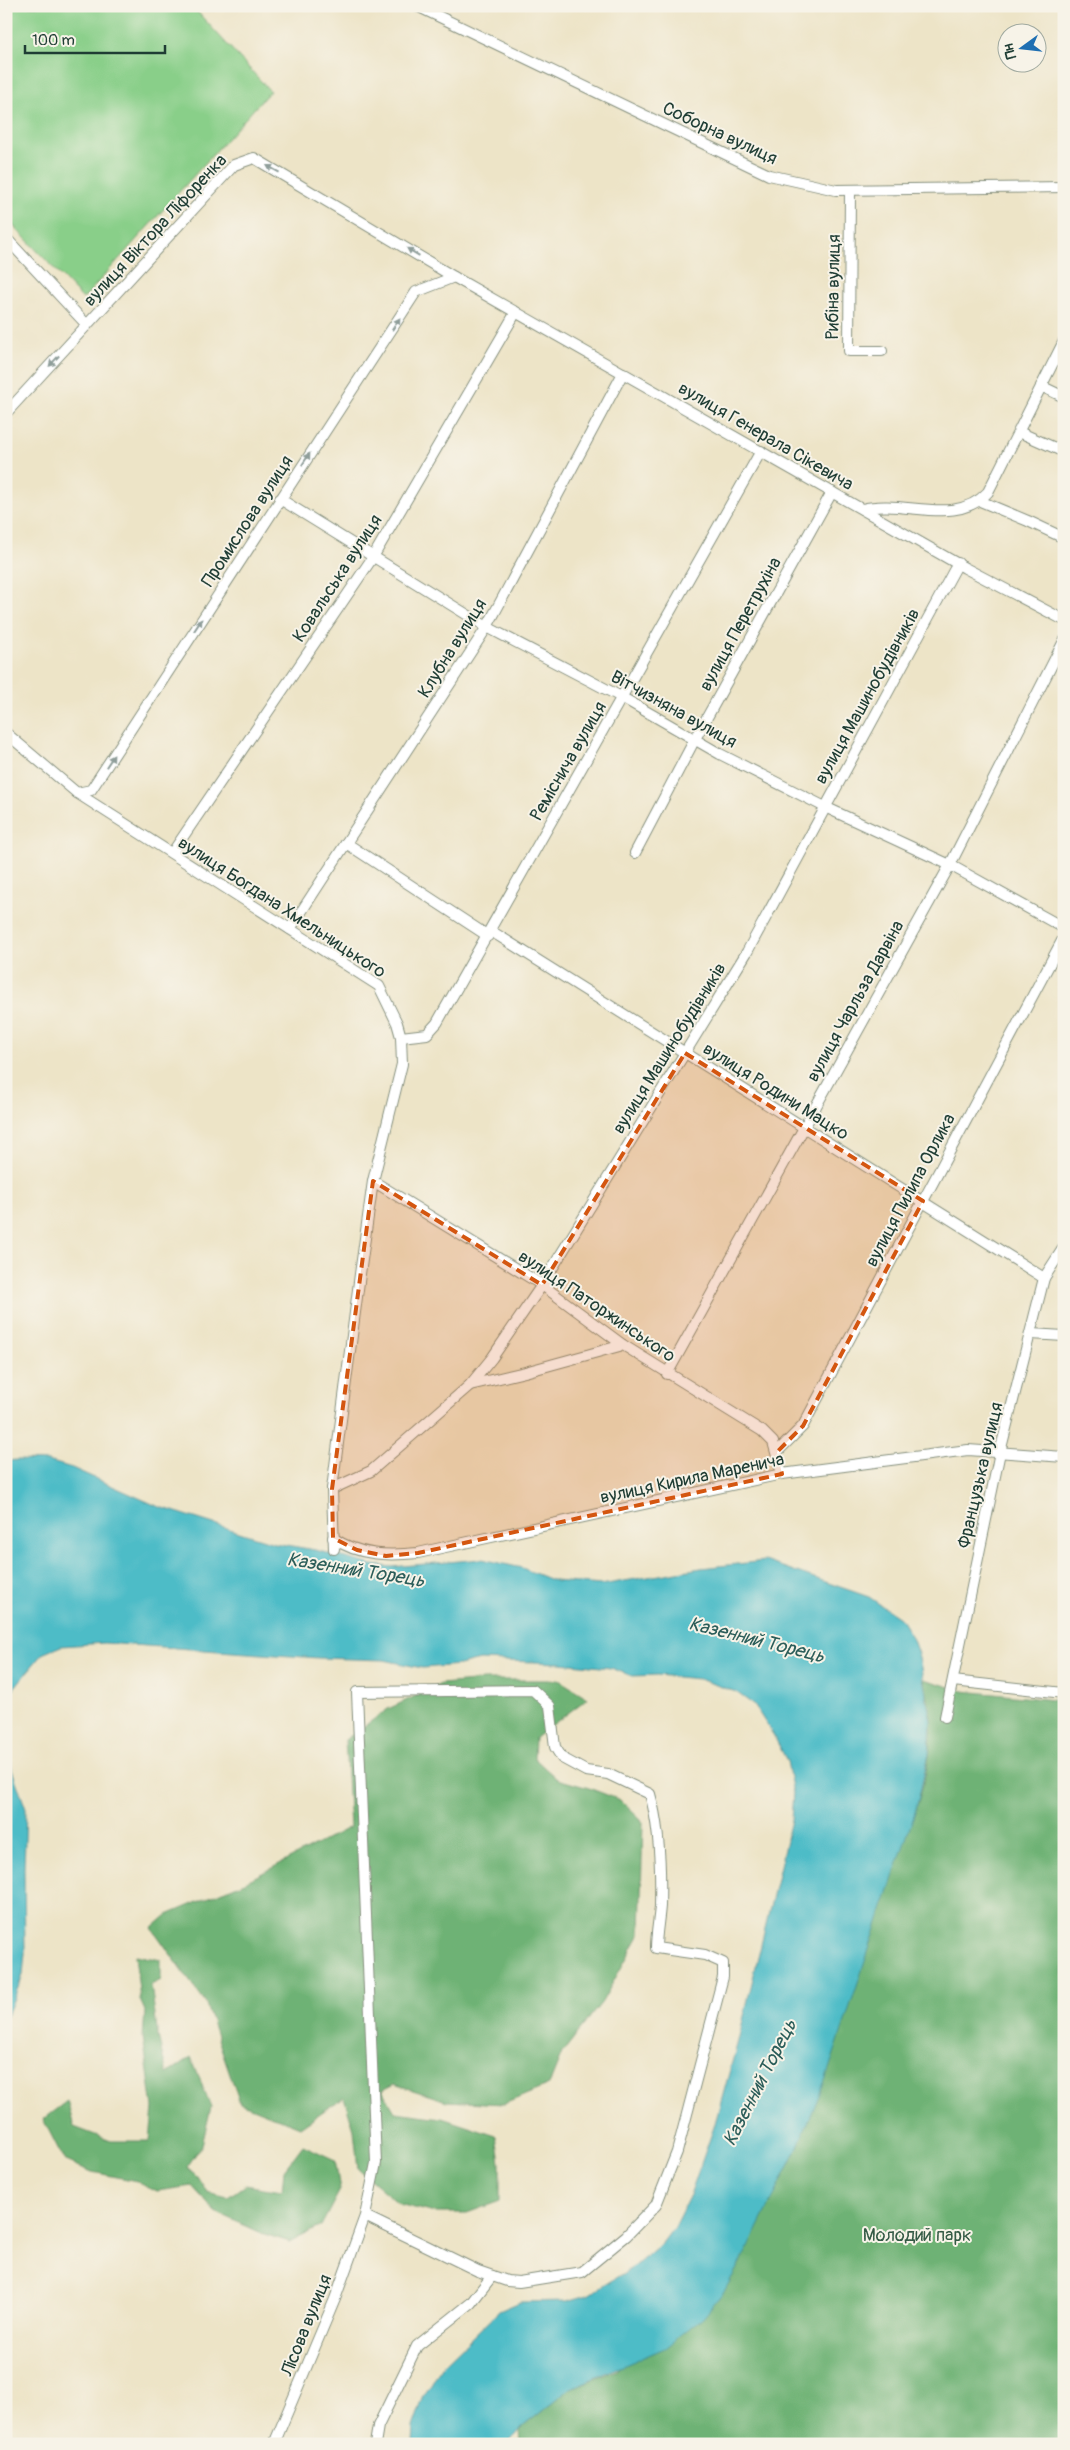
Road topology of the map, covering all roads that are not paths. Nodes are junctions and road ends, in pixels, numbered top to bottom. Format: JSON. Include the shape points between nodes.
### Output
{"nodes":[{"id":1,"x":417,"y":6,"type":"edge"},
{"id":2,"x":1064,"y":187,"type":"edge"},
{"id":3,"x":850,"y":190,"type":"junction"},
{"id":4,"x":6,"y":238,"type":"edge"},
{"id":5,"x":454,"y":277,"type":"junction"},
{"id":6,"x":516,"y":312,"type":"junction"},
{"id":7,"x":87,"y":325,"type":"junction"},
{"id":8,"x":1064,"y":341,"type":"edge"},
{"id":9,"x":882,"y":351,"type":"dead end"},
{"id":10,"x":623,"y":373,"type":"junction"},
{"id":11,"x":1041,"y":386,"type":"junction"},
{"id":12,"x":1064,"y":397,"type":"edge"},
{"id":13,"x":6,"y":413,"type":"edge"},
{"id":14,"x":1019,"y":432,"type":"junction"},
{"id":15,"x":761,"y":451,"type":"junction"},
{"id":16,"x":1064,"y":452,"type":"edge"},
{"id":17,"x":832,"y":492,"type":"junction"},
{"id":18,"x":280,"y":499,"type":"junction"},
{"id":19,"x":980,"y":501,"type":"junction"},
{"id":20,"x":862,"y":509,"type":"junction"},
{"id":21,"x":1064,"y":538,"type":"edge"},
{"id":22,"x":372,"y":557,"type":"junction"},
{"id":23,"x":958,"y":563,"type":"junction"},
{"id":24,"x":1064,"y":620,"type":"edge"},
{"id":25,"x":487,"y":627,"type":"junction"},
{"id":26,"x":1064,"y":641,"type":"edge"},
{"id":27,"x":622,"y":698,"type":"junction"},
{"id":28,"x":6,"y":733,"type":"edge"},
{"id":29,"x":695,"y":739,"type":"junction"},
{"id":30,"x":77,"y":793,"type":"junction"},
{"id":31,"x":825,"y":807,"type":"junction"},
{"id":32,"x":346,"y":843,"type":"junction"},
{"id":33,"x":635,"y":853,"type":"dead end"},
{"id":34,"x":172,"y":854,"type":"junction"},
{"id":35,"x":950,"y":866,"type":"junction"},
{"id":36,"x":1064,"y":928,"type":"edge"},
{"id":37,"x":290,"y":929,"type":"junction"},
{"id":38,"x":489,"y":933,"type":"junction"},
{"id":39,"x":1064,"y":937,"type":"edge"},
{"id":40,"x":401,"y":1037,"type":"junction"},
{"id":41,"x":685,"y":1053,"type":"junction"},
{"id":42,"x":804,"y":1127,"type":"junction"},
{"id":43,"x":373,"y":1181,"type":"junction"},
{"id":44,"x":922,"y":1202,"type":"junction"},
{"id":45,"x":1064,"y":1246,"type":"edge"},
{"id":46,"x":1044,"y":1278,"type":"junction"},
{"id":47,"x":542,"y":1285,"type":"junction"},
{"id":48,"x":1031,"y":1334,"type":"junction"},
{"id":49,"x":1064,"y":1336,"type":"edge"},
{"id":50,"x":623,"y":1345,"type":"junction"},
{"id":51,"x":667,"y":1374,"type":"junction"},
{"id":52,"x":470,"y":1385,"type":"junction"},
{"id":53,"x":777,"y":1452,"type":"junction"},
{"id":54,"x":1000,"y":1452,"type":"junction"},
{"id":55,"x":1064,"y":1457,"type":"edge"},
{"id":56,"x":782,"y":1474,"type":"junction"},
{"id":57,"x":332,"y":1489,"type":"junction"},
{"id":58,"x":334,"y":1538,"type":"junction"},
{"id":59,"x":334,"y":1549,"type":"dead end"},
{"id":60,"x":953,"y":1681,"type":"junction"},
{"id":61,"x":1064,"y":1692,"type":"edge"},
{"id":62,"x":945,"y":1717,"type":"dead end"},
{"id":63,"x":365,"y":2216,"type":"junction"},
{"id":64,"x":492,"y":2276,"type":"junction"},
{"id":65,"x":274,"y":2444,"type":"edge"},
{"id":66,"x":375,"y":2444,"type":"edge"}],
"edges":[{"from":1,"to":3,"type":"street","name":"Соборна вулиця","via":[[769,175],[836,190]]},
{"from":2,"to":3,"type":"street","name":"Соборна вулиця"},
{"from":3,"to":9,"type":"street","name":"Рибіна вулиця","via":[[849,351]]},
{"from":4,"to":7,"type":"street"},
{"from":5,"to":6,"type":"street","name":"вулиця Генерала Сікевича"},
{"from":5,"to":7,"type":"street","name":"вулиця Віктора Ліфоренка","one_way":true,"via":[[254,158],[234,165]]},
{"from":18,"to":5,"type":"street","name":"Промислова вулиця","one_way":true,"via":[[416,292]]},
{"from":6,"to":10,"type":"street","name":"вулиця Генерала Сікевича"},
{"from":6,"to":22,"type":"street","name":"Ковальська вулиця"},
{"from":7,"to":13,"type":"street","name":"вулиця Віктора Ліфоренка","one_way":true},
{"from":8,"to":11,"type":"street"},
{"from":10,"to":15,"type":"street","name":"вулиця Генерала Сікевича"},
{"from":10,"to":25,"type":"street","name":"Клубна вулиця"},
{"from":11,"to":12,"type":"street"},
{"from":11,"to":14,"type":"street"},
{"from":14,"to":16,"type":"street"},
{"from":14,"to":19,"type":"street","via":[[988,492]]},
{"from":15,"to":17,"type":"street","name":"вулиця Генерала Сікевича"},
{"from":15,"to":27,"type":"street","name":"Реміснича вулиця"},
{"from":17,"to":20,"type":"street","name":"вулиця Генерала Сікевича"},
{"from":17,"to":29,"type":"street","name":"вулиця Перетрухіна"},
{"from":18,"to":22,"type":"street","name":"Вітчизняна вулиця"},
{"from":30,"to":18,"type":"street","name":"Промислова вулиця","one_way":true,"via":[[90,790]]},
{"from":19,"to":20,"type":"street","via":[[968,508],[950,511],[876,505]]},
{"from":19,"to":21,"type":"street"},
{"from":20,"to":23,"type":"street","name":"вулиця Генерала Сікевича"},
{"from":22,"to":25,"type":"street","name":"Вітчизняна вулиця"},
{"from":22,"to":34,"type":"street","name":"Ковальська вулиця"},
{"from":23,"to":24,"type":"street","name":"вулиця Генерала Сікевича"},
{"from":23,"to":31,"type":"street","name":"вулиця Машинобудівників"},
{"from":25,"to":27,"type":"street","name":"Вітчизняна вулиця"},
{"from":25,"to":32,"type":"street","name":"Клубна вулиця"},
{"from":26,"to":35,"type":"street","name":"вулиця Чарльза Дарвіна"},
{"from":27,"to":29,"type":"street","name":"Вітчизняна вулиця"},
{"from":27,"to":38,"type":"street","name":"Реміснича вулиця"},
{"from":28,"to":30,"type":"street","name":"вулиця Богдана Хмельницького"},
{"from":29,"to":31,"type":"street","name":"Вітчизняна вулиця"},
{"from":29,"to":33,"type":"street","name":"вулиця Перетрухіна"},
{"from":30,"to":34,"type":"street","name":"вулиця Богдана Хмельницького"},
{"from":31,"to":35,"type":"street","name":"Вітчизняна вулиця"},
{"from":31,"to":41,"type":"street","name":"вулиця Машинобудівників","via":[[746,952]]},
{"from":32,"to":37,"type":"street","name":"Клубна вулиця"},
{"from":32,"to":38,"type":"street","name":"вулиця Родини Мацко"},
{"from":34,"to":37,"type":"street","name":"вулиця Богдана Хмельницького"},
{"from":35,"to":36,"type":"street","name":"Вітчизняна вулиця"},
{"from":35,"to":42,"type":"street","name":"вулиця Чарльза Дарвіна"},
{"from":37,"to":40,"type":"street","name":"вулиця Богдана Хмельницького","via":[[379,986]]},
{"from":38,"to":40,"type":"street","name":"Реміснича вулиця","via":[[427,1034]]},
{"from":38,"to":41,"type":"street","name":"вулиця Родини Мацко"},
{"from":39,"to":44,"type":"street","name":"вулиця Пилипа Орлика"},
{"from":40,"to":43,"type":"street","name":"вулиця Богдана Хмельницького","via":[[402,1064]]},
{"from":41,"to":42,"type":"street","name":"вулиця Родини Мацко"},
{"from":41,"to":47,"type":"street","name":"вулиця Машинобудівників"},
{"from":42,"to":44,"type":"street","name":"вулиця Родини Мацко"},
{"from":42,"to":51,"type":"street","name":"вулиця Чарльза Дарвіна"},
{"from":43,"to":47,"type":"street","name":"вулиця Паторжинського"},
{"from":43,"to":57,"type":"street","name":"вулиця Богдана Хмельницького"},
{"from":44,"to":46,"type":"street","name":"вулиця Родини Мацко"},
{"from":44,"to":53,"type":"street","name":"вулиця Пилипа Орлика","via":[[803,1426]]},
{"from":45,"to":46,"type":"street","name":"Французька вулиця"},
{"from":46,"to":48,"type":"street","name":"Французька вулиця"},
{"from":47,"to":50,"type":"street","name":"вулиця Паторжинського"},
{"from":47,"to":52,"type":"street","name":"вулиця Машинобудівників"},
{"from":48,"to":49,"type":"street"},
{"from":48,"to":54,"type":"street","name":"Французька вулиця"},
{"from":50,"to":51,"type":"street","name":"вулиця Паторжинського"},
{"from":50,"to":52,"type":"street"},
{"from":51,"to":53,"type":"street","name":"вулиця Паторжинського","via":[[762,1431],[773,1442]]},
{"from":52,"to":57,"type":"street","name":"вулиця Машинобудівників","via":[[371,1470]]},
{"from":53,"to":56,"type":"street","name":"вулиця Паторжинського"},
{"from":54,"to":55,"type":"street","name":"вулиця Кирила Маренича"},
{"from":54,"to":56,"type":"street","name":"вулиця Кирила Маренича","via":[[968,1450]]},
{"from":54,"to":60,"type":"street","name":"Французька вулиця"},
{"from":56,"to":58,"type":"street","name":"вулиця Кирила Маренича","via":[[418,1553],[386,1556],[357,1550]]},
{"from":57,"to":58,"type":"street","name":"вулиця Богдана Хмельницького"},
{"from":58,"to":59,"type":"street","name":"вулиця Богдана Хмельницького"},
{"from":60,"to":61,"type":"street"},
{"from":60,"to":62,"type":"street","name":"Французька вулиця"},
{"from":63,"to":64,"type":"street"},
{"from":63,"to":64,"type":"street","name":"Лісова вулиця","via":[[376,2163],[357,1692],[533,1690],[550,1706],[555,1747],[562,1758],[586,1771],[608,1774],[650,1794],[657,1819],[660,1907],[656,1948],[705,1955],[723,1962],[724,1977],[677,2152],[651,2212],[582,2272],[519,2282]]},
{"from":63,"to":65,"type":"street","name":"Лісова вулиця","via":[[335,2298]]},
{"from":64,"to":66,"type":"street","via":[[470,2303],[417,2346],[378,2426]]}]}
